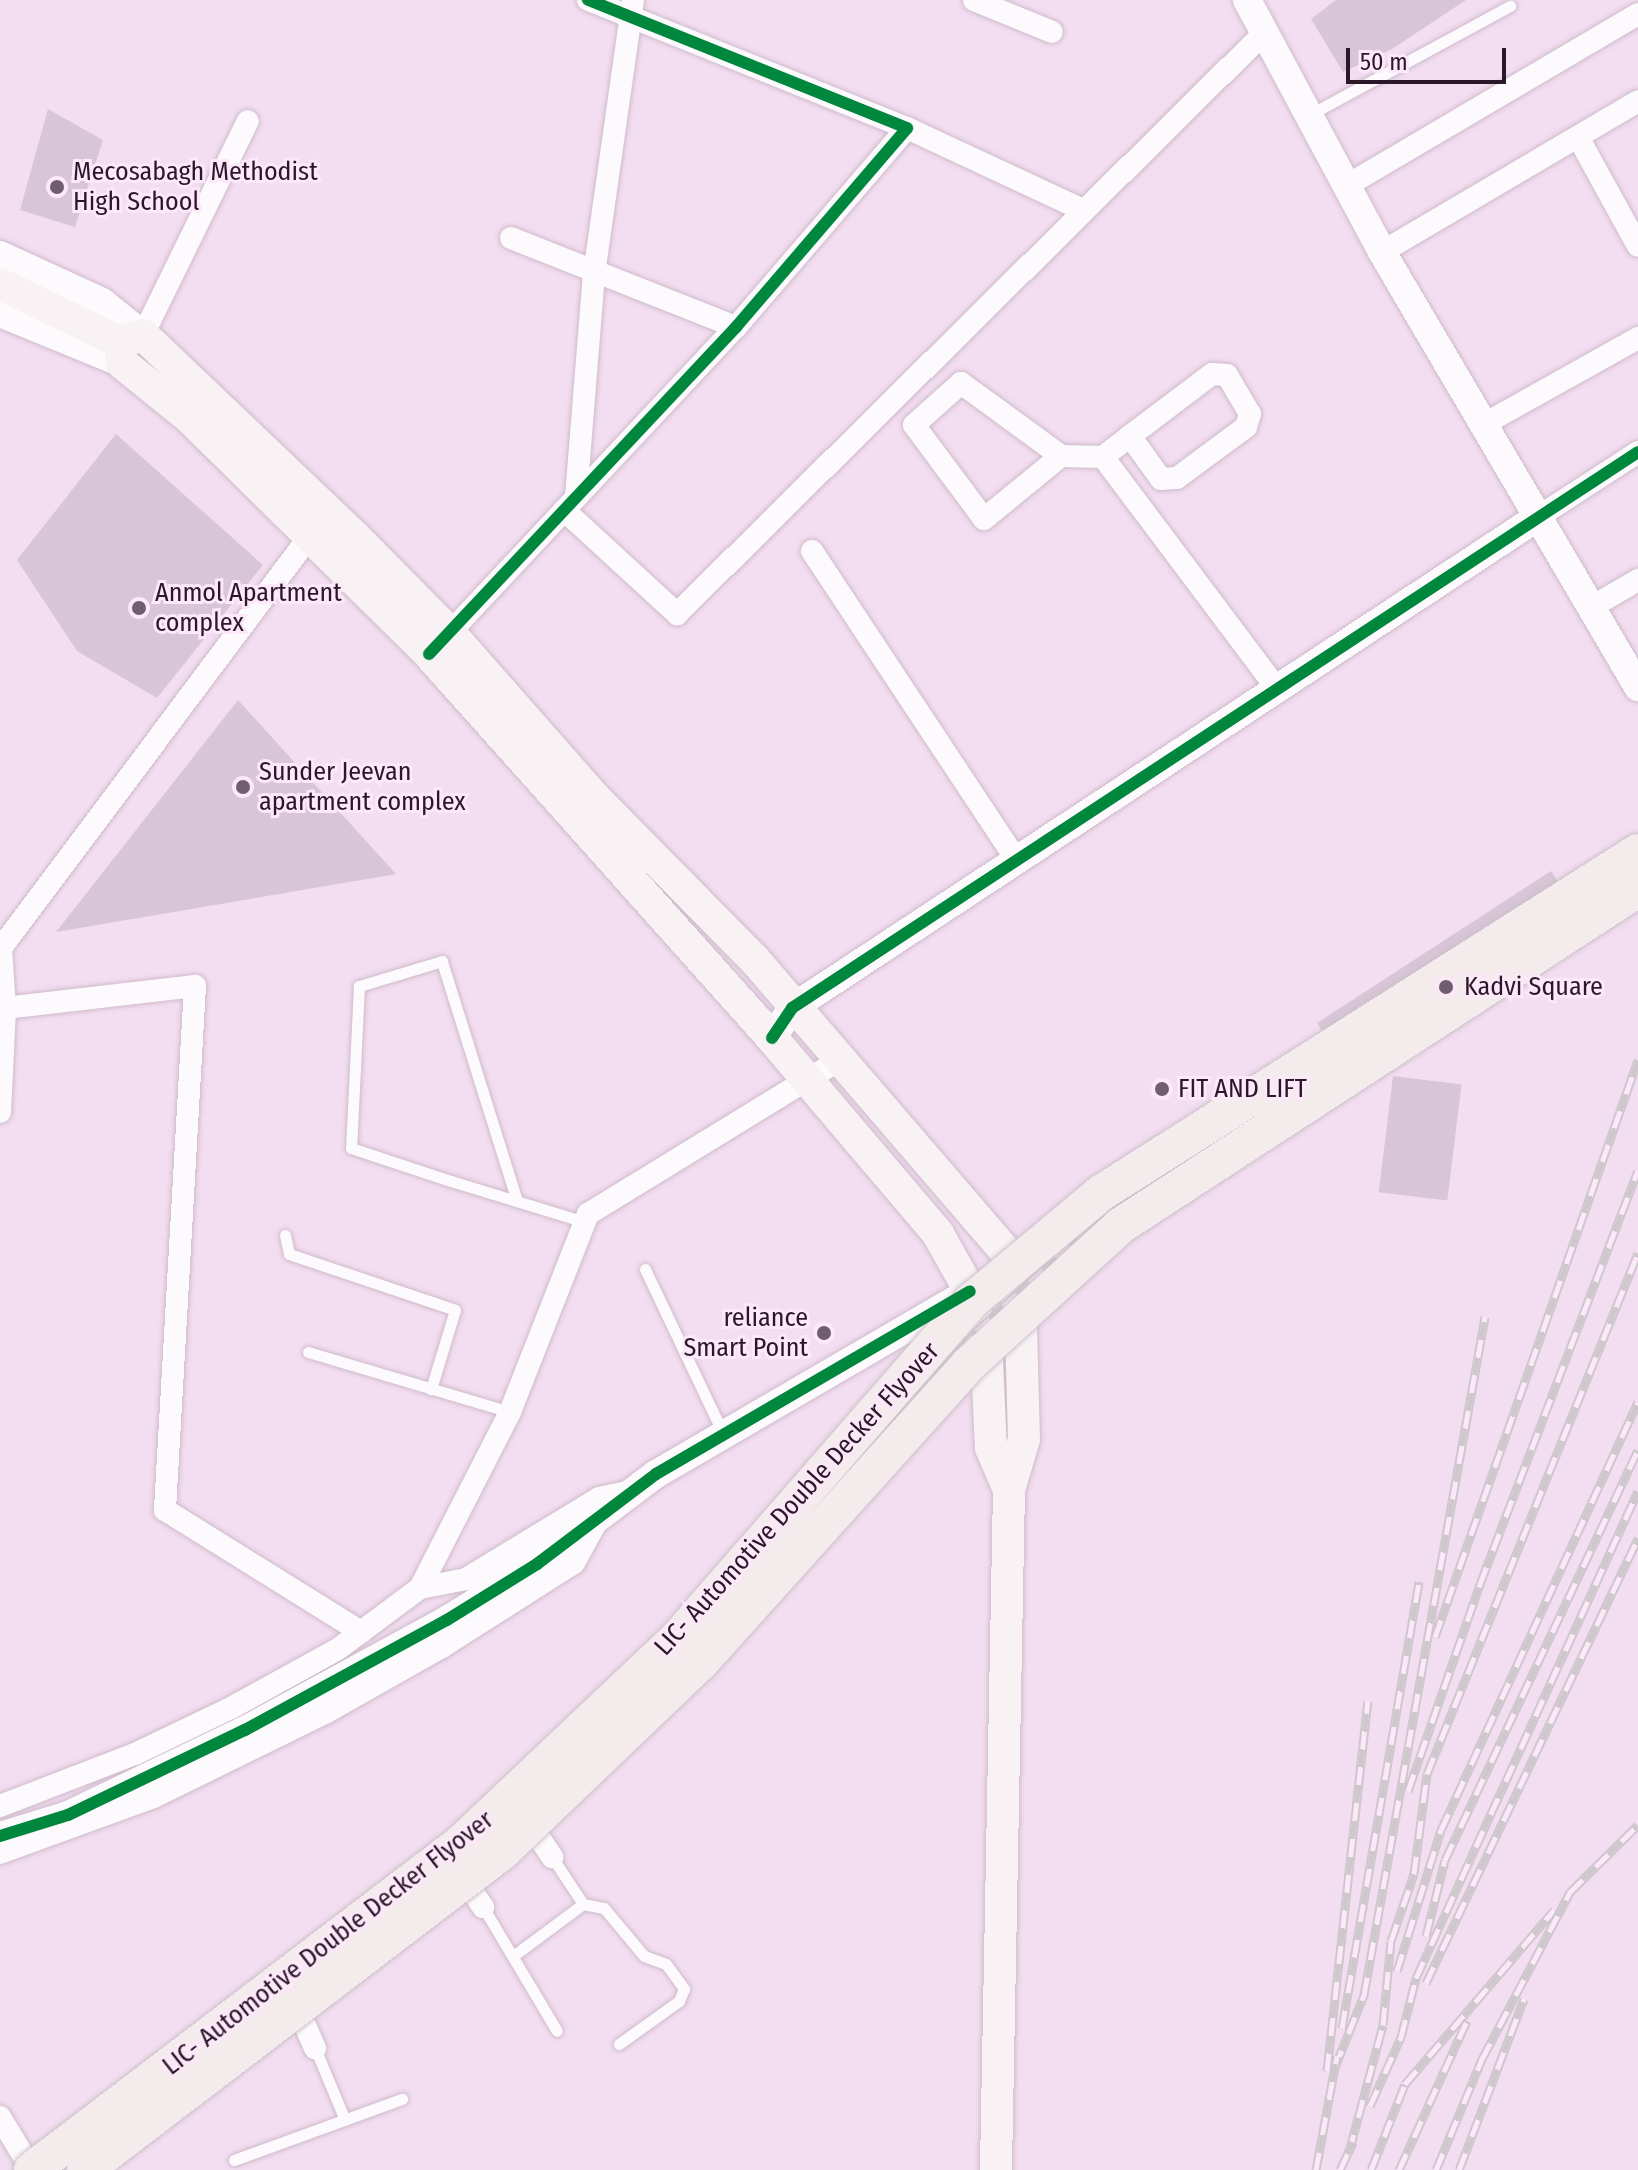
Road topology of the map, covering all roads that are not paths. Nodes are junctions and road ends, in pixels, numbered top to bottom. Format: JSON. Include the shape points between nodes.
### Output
{"nodes":[{"id":1,"x":588,"y":0,"type":"edge"},
{"id":2,"x":974,"y":0,"type":"edge"},
{"id":3,"x":1253,"y":2,"type":"edge"},
{"id":4,"x":1510,"y":6,"type":"dead end"},
{"id":5,"x":630,"y":8,"type":"edge"},
{"id":6,"x":1638,"y":14,"type":"edge"},
{"id":7,"x":1052,"y":32,"type":"dead end"},
{"id":8,"x":1264,"y":33,"type":"junction"},
{"id":9,"x":1638,"y":101,"type":"edge"},
{"id":10,"x":1308,"y":115,"type":"junction"},
{"id":11,"x":248,"y":121,"type":"dead end"},
{"id":12,"x":907,"y":128,"type":"junction"},
{"id":13,"x":1578,"y":137,"type":"junction"},
{"id":14,"x":1346,"y":186,"type":"junction"},
{"id":15,"x":1081,"y":209,"type":"junction"},
{"id":16,"x":511,"y":238,"type":"dead end"},
{"id":17,"x":1638,"y":246,"type":"edge"},
{"id":18,"x":1382,"y":252,"type":"junction"},
{"id":19,"x":0,"y":255,"type":"edge"},
{"id":20,"x":594,"y":274,"type":"junction"},
{"id":21,"x":0,"y":284,"type":"edge"},
{"id":22,"x":0,"y":313,"type":"edge"},
{"id":23,"x":736,"y":327,"type":"junction"},
{"id":24,"x":1638,"y":338,"type":"edge"},
{"id":25,"x":124,"y":344,"type":"junction"},
{"id":26,"x":1486,"y":423,"type":"junction"},
{"id":27,"x":1130,"y":436,"type":"junction"},
{"id":28,"x":1638,"y":452,"type":"edge"},
{"id":29,"x":1061,"y":456,"type":"junction"},
{"id":30,"x":1103,"y":457,"type":"junction"},
{"id":31,"x":570,"y":504,"type":"junction"},
{"id":32,"x":1535,"y":519,"type":"junction"},
{"id":33,"x":309,"y":537,"type":"junction"},
{"id":34,"x":812,"y":551,"type":"dead end"},
{"id":35,"x":1638,"y":580,"type":"edge"},
{"id":36,"x":1590,"y":608,"type":"junction"},
{"id":37,"x":440,"y":644,"type":"junction"},
{"id":38,"x":1275,"y":686,"type":"junction"},
{"id":39,"x":1638,"y":687,"type":"edge"},
{"id":40,"x":1638,"y":839,"type":"edge"},
{"id":41,"x":1638,"y":852,"type":"edge"},
{"id":42,"x":1015,"y":858,"type":"junction"},
{"id":43,"x":1638,"y":889,"type":"edge"},
{"id":44,"x":1638,"y":905,"type":"edge"},
{"id":45,"x":5,"y":1008,"type":"junction"},
{"id":46,"x":792,"y":1008,"type":"junction"},
{"id":47,"x":772,"y":1038,"type":"junction"},
{"id":48,"x":838,"y":1061,"type":"junction"},
{"id":49,"x":808,"y":1083,"type":"junction"},
{"id":50,"x":0,"y":1112,"type":"edge"},
{"id":51,"x":517,"y":1201,"type":"junction"},
{"id":52,"x":585,"y":1222,"type":"junction"},
{"id":53,"x":285,"y":1235,"type":"dead end"},
{"id":54,"x":1010,"y":1257,"type":"junction"},
{"id":55,"x":645,"y":1269,"type":"dead end"},
{"id":56,"x":970,"y":1291,"type":"junction"},
{"id":57,"x":1021,"y":1327,"type":"junction"},
{"id":58,"x":308,"y":1352,"type":"dead end"},
{"id":59,"x":987,"y":1361,"type":"junction"},
{"id":60,"x":431,"y":1389,"type":"junction"},
{"id":61,"x":510,"y":1412,"type":"junction"},
{"id":62,"x":723,"y":1433,"type":"junction"},
{"id":63,"x":636,"y":1490,"type":"junction"},
{"id":64,"x":1009,"y":1490,"type":"junction"},
{"id":65,"x":597,"y":1522,"type":"junction"},
{"id":66,"x":420,"y":1588,"type":"junction"},
{"id":67,"x":361,"y":1632,"type":"junction"},
{"id":68,"x":0,"y":1806,"type":"edge"},
{"id":69,"x":0,"y":1836,"type":"edge"},
{"id":70,"x":546,"y":1848,"type":"junction"},
{"id":71,"x":0,"y":1853,"type":"edge"},
{"id":72,"x":478,"y":1901,"type":"junction"},
{"id":73,"x":583,"y":1904,"type":"junction"},
{"id":74,"x":513,"y":1956,"type":"junction"},
{"id":75,"x":557,"y":2031,"type":"dead end"},
{"id":76,"x":309,"y":2034,"type":"junction"},
{"id":77,"x":619,"y":2044,"type":"dead end"},
{"id":78,"x":402,"y":2099,"type":"dead end"},
{"id":79,"x":0,"y":2117,"type":"edge"},
{"id":80,"x":345,"y":2120,"type":"junction"},
{"id":81,"x":234,"y":2160,"type":"dead end"},
{"id":82,"x":25,"y":2167,"type":"edge"},
{"id":83,"x":85,"y":2170,"type":"edge"},
{"id":84,"x":103,"y":2170,"type":"edge"},
{"id":85,"x":996,"y":2170,"type":"edge"}],
"edges":[{"from":1,"to":5,"type":"street"},
{"from":2,"to":7,"type":"street"},
{"from":3,"to":8,"type":"street"},
{"from":4,"to":10,"type":"lane"},
{"from":5,"to":12,"type":"street"},
{"from":5,"to":20,"type":"street"},
{"from":6,"to":14,"type":"street"},
{"from":8,"to":10,"type":"street"},
{"from":8,"to":15,"type":"street"},
{"from":9,"to":13,"type":"street"},
{"from":10,"to":14,"type":"street"},
{"from":11,"to":25,"type":"street"},
{"from":12,"to":15,"type":"street"},
{"from":12,"to":23,"type":"street"},
{"from":13,"to":17,"type":"street"},
{"from":13,"to":18,"type":"street"},
{"from":14,"to":18,"type":"street"},
{"from":15,"to":31,"type":"street","via":[[952,345],[677,614]]},
{"from":16,"to":20,"type":"street"},
{"from":18,"to":26,"type":"street"},
{"from":19,"to":25,"type":"street","via":[[102,302]]},
{"from":20,"to":23,"type":"street"},
{"from":20,"to":31,"type":"street"},
{"from":21,"to":25,"type":"main road"},
{"from":22,"to":25,"type":"street"},
{"from":23,"to":31,"type":"street"},
{"from":24,"to":26,"type":"street"},
{"from":25,"to":33,"type":"main road"},
{"from":25,"to":37,"type":"main road"},
{"from":26,"to":32,"type":"street"},
{"from":27,"to":27,"type":"street","via":[[1167,480],[1246,427],[1250,414],[1227,375],[1212,374]]},
{"from":27,"to":30,"type":"street"},
{"from":28,"to":32,"type":"street"},
{"from":29,"to":29,"type":"street","via":[[984,519],[914,425],[961,383]]},
{"from":29,"to":30,"type":"street"},
{"from":30,"to":38,"type":"street"},
{"from":31,"to":37,"type":"street"},
{"from":32,"to":36,"type":"street"},
{"from":32,"to":38,"type":"street"},
{"from":33,"to":37,"type":"main road"},
{"from":33,"to":45,"type":"street","via":[[1,948]]},
{"from":34,"to":42,"type":"street"},
{"from":35,"to":36,"type":"street"},
{"from":36,"to":39,"type":"street"},
{"from":37,"to":46,"type":"main road","via":[[754,959]]},
{"from":37,"to":47,"type":"main road"},
{"from":38,"to":42,"type":"street"},
{"from":40,"to":54,"type":"main road","via":[[1096,1182]]},
{"from":41,"to":82,"type":"main road","name":"LIC- Automotive Double Decker Flyover","bridge":true,"via":[[1101,1193],[973,1300],[676,1640],[460,1844]]},
{"from":42,"to":46,"type":"street"},
{"from":43,"to":83,"type":"main road","name":"LIC- Automotive Double Decker Flyover","bridge":true,"via":[[1120,1226],[968,1365],[700,1663],[502,1852]]},
{"from":44,"to":57,"type":"main road","via":[[1127,1234]]},
{"from":45,"to":50,"type":"street"},
{"from":45,"to":67,"type":"street","via":[[195,986],[165,1510]]},
{"from":46,"to":47,"type":"street"},
{"from":46,"to":48,"type":"main road"},
{"from":47,"to":49,"type":"main road"},
{"from":48,"to":49,"type":"street"},
{"from":48,"to":54,"type":"main road"},
{"from":49,"to":52,"type":"street","via":[[588,1214]]},
{"from":49,"to":56,"type":"main road","via":[[938,1234]]},
{"from":51,"to":51,"type":"lane","via":[[351,1148],[359,986],[442,961]]},
{"from":51,"to":52,"type":"lane"},
{"from":52,"to":61,"type":"street"},
{"from":53,"to":60,"type":"lane","via":[[289,1254],[455,1310]]},
{"from":54,"to":56,"type":"main road"},
{"from":54,"to":57,"type":"main road"},
{"from":55,"to":62,"type":"lane"},
{"from":56,"to":59,"type":"main road"},
{"from":56,"to":62,"type":"street"},
{"from":56,"to":82,"type":"main road","via":[[669,1632],[452,1840]]},
{"from":57,"to":59,"type":"main road"},
{"from":57,"to":64,"type":"main road","via":[[1024,1439]]},
{"from":58,"to":60,"type":"lane"},
{"from":59,"to":64,"type":"main road","via":[[991,1448]]},
{"from":59,"to":70,"type":"main road"},
{"from":60,"to":61,"type":"lane"},
{"from":61,"to":66,"type":"street"},
{"from":62,"to":63,"type":"street"},
{"from":63,"to":65,"type":"street"},
{"from":63,"to":66,"type":"street","via":[[599,1498],[466,1579]]},
{"from":64,"to":85,"type":"main road"},
{"from":65,"to":69,"type":"street","via":[[447,1620],[245,1730],[68,1815]]},
{"from":65,"to":71,"type":"street","via":[[574,1563],[327,1712],[154,1797]]},
{"from":66,"to":67,"type":"street"},
{"from":67,"to":68,"type":"street","via":[[231,1708],[135,1754]]},
{"from":70,"to":72,"type":"main road"},
{"from":70,"to":73,"type":"lane"},
{"from":72,"to":74,"type":"lane"},
{"from":72,"to":76,"type":"main road"},
{"from":73,"to":74,"type":"lane"},
{"from":73,"to":77,"type":"lane","via":[[604,1908],[644,1956],[666,1964],[684,1989],[679,2001]]},
{"from":74,"to":75,"type":"lane"},
{"from":76,"to":80,"type":"lane"},
{"from":76,"to":84,"type":"main road"},
{"from":78,"to":80,"type":"lane"},
{"from":79,"to":82,"type":"street"},
{"from":80,"to":81,"type":"lane"}]}
